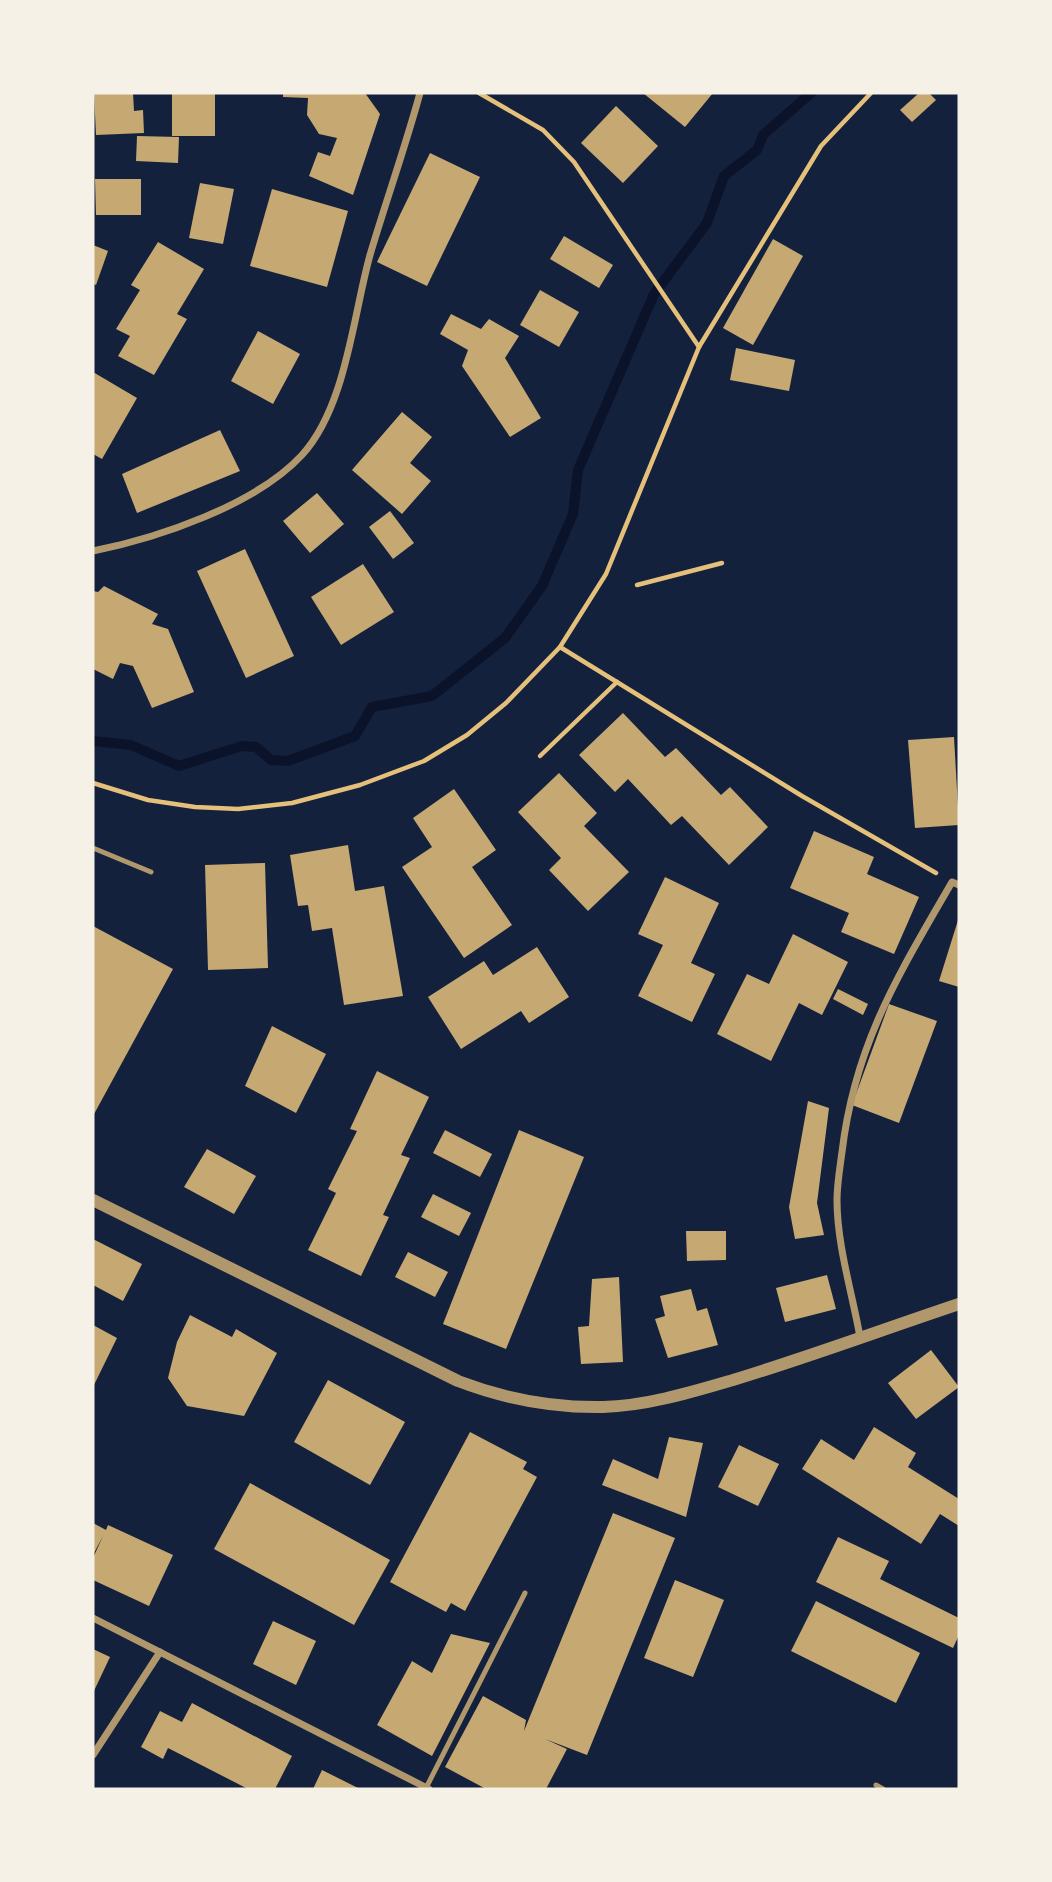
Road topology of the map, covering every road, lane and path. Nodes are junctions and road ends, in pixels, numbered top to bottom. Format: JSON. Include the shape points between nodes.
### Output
{"nodes":[{"id":1,"x":420,"y":93,"type":"edge"},
{"id":2,"x":479,"y":93,"type":"edge"},
{"id":3,"x":871,"y":93,"type":"edge"},
{"id":4,"x":699,"y":347,"type":"junction"},
{"id":5,"x":93,"y":551,"type":"edge"},
{"id":6,"x":722,"y":563,"type":"dead end"},
{"id":7,"x":637,"y":585,"type":"dead end"},
{"id":8,"x":560,"y":647,"type":"junction"},
{"id":9,"x":617,"y":682,"type":"junction"},
{"id":10,"x":540,"y":756,"type":"dead end"},
{"id":11,"x":93,"y":783,"type":"edge"},
{"id":12,"x":93,"y":848,"type":"edge"},
{"id":13,"x":151,"y":872,"type":"dead end"},
{"id":14,"x":956,"y":883,"type":"edge"},
{"id":15,"x":93,"y":1199,"type":"edge"},
{"id":16,"x":959,"y":1304,"type":"edge"},
{"id":17,"x":860,"y":1337,"type":"junction"},
{"id":18,"x":525,"y":1593,"type":"dead end"},
{"id":19,"x":93,"y":1618,"type":"edge"},
{"id":20,"x":160,"y":1651,"type":"junction"},
{"id":21,"x":93,"y":1755,"type":"edge"},
{"id":22,"x":876,"y":1785,"type":"dead end"},
{"id":23,"x":428,"y":1788,"type":"edge"},
{"id":24,"x":883,"y":1789,"type":"edge"}],
"edges":[{"from":1,"to":5,"type":"street","via":[[327,416],[302,455],[257,491],[193,522]]},
{"from":2,"to":4,"type":"path","via":[[543,130],[574,162]]},
{"from":3,"to":4,"type":"path","via":[[821,146]]},
{"from":4,"to":8,"type":"path","via":[[606,574]]},
{"from":6,"to":7,"type":"path"},
{"from":8,"to":9,"type":"path"},
{"from":8,"to":11,"type":"path","via":[[506,703],[467,735],[424,761],[360,785],[292,803],[238,809],[148,800]]},
{"from":9,"to":10,"type":"path"},
{"from":9,"to":14,"type":"path","via":[[802,796]]},
{"from":12,"to":13,"type":"lane"},
{"from":14,"to":17,"type":"street","via":[[884,1000],[863,1049],[847,1107],[837,1199]]},
{"from":15,"to":17,"type":"street","via":[[458,1381],[539,1403],[605,1407],[686,1394]]},
{"from":16,"to":17,"type":"street"},
{"from":18,"to":23,"type":"lane"},
{"from":19,"to":20,"type":"street"},
{"from":20,"to":21,"type":"street"},
{"from":20,"to":23,"type":"street"},
{"from":22,"to":24,"type":"lane"}]}
